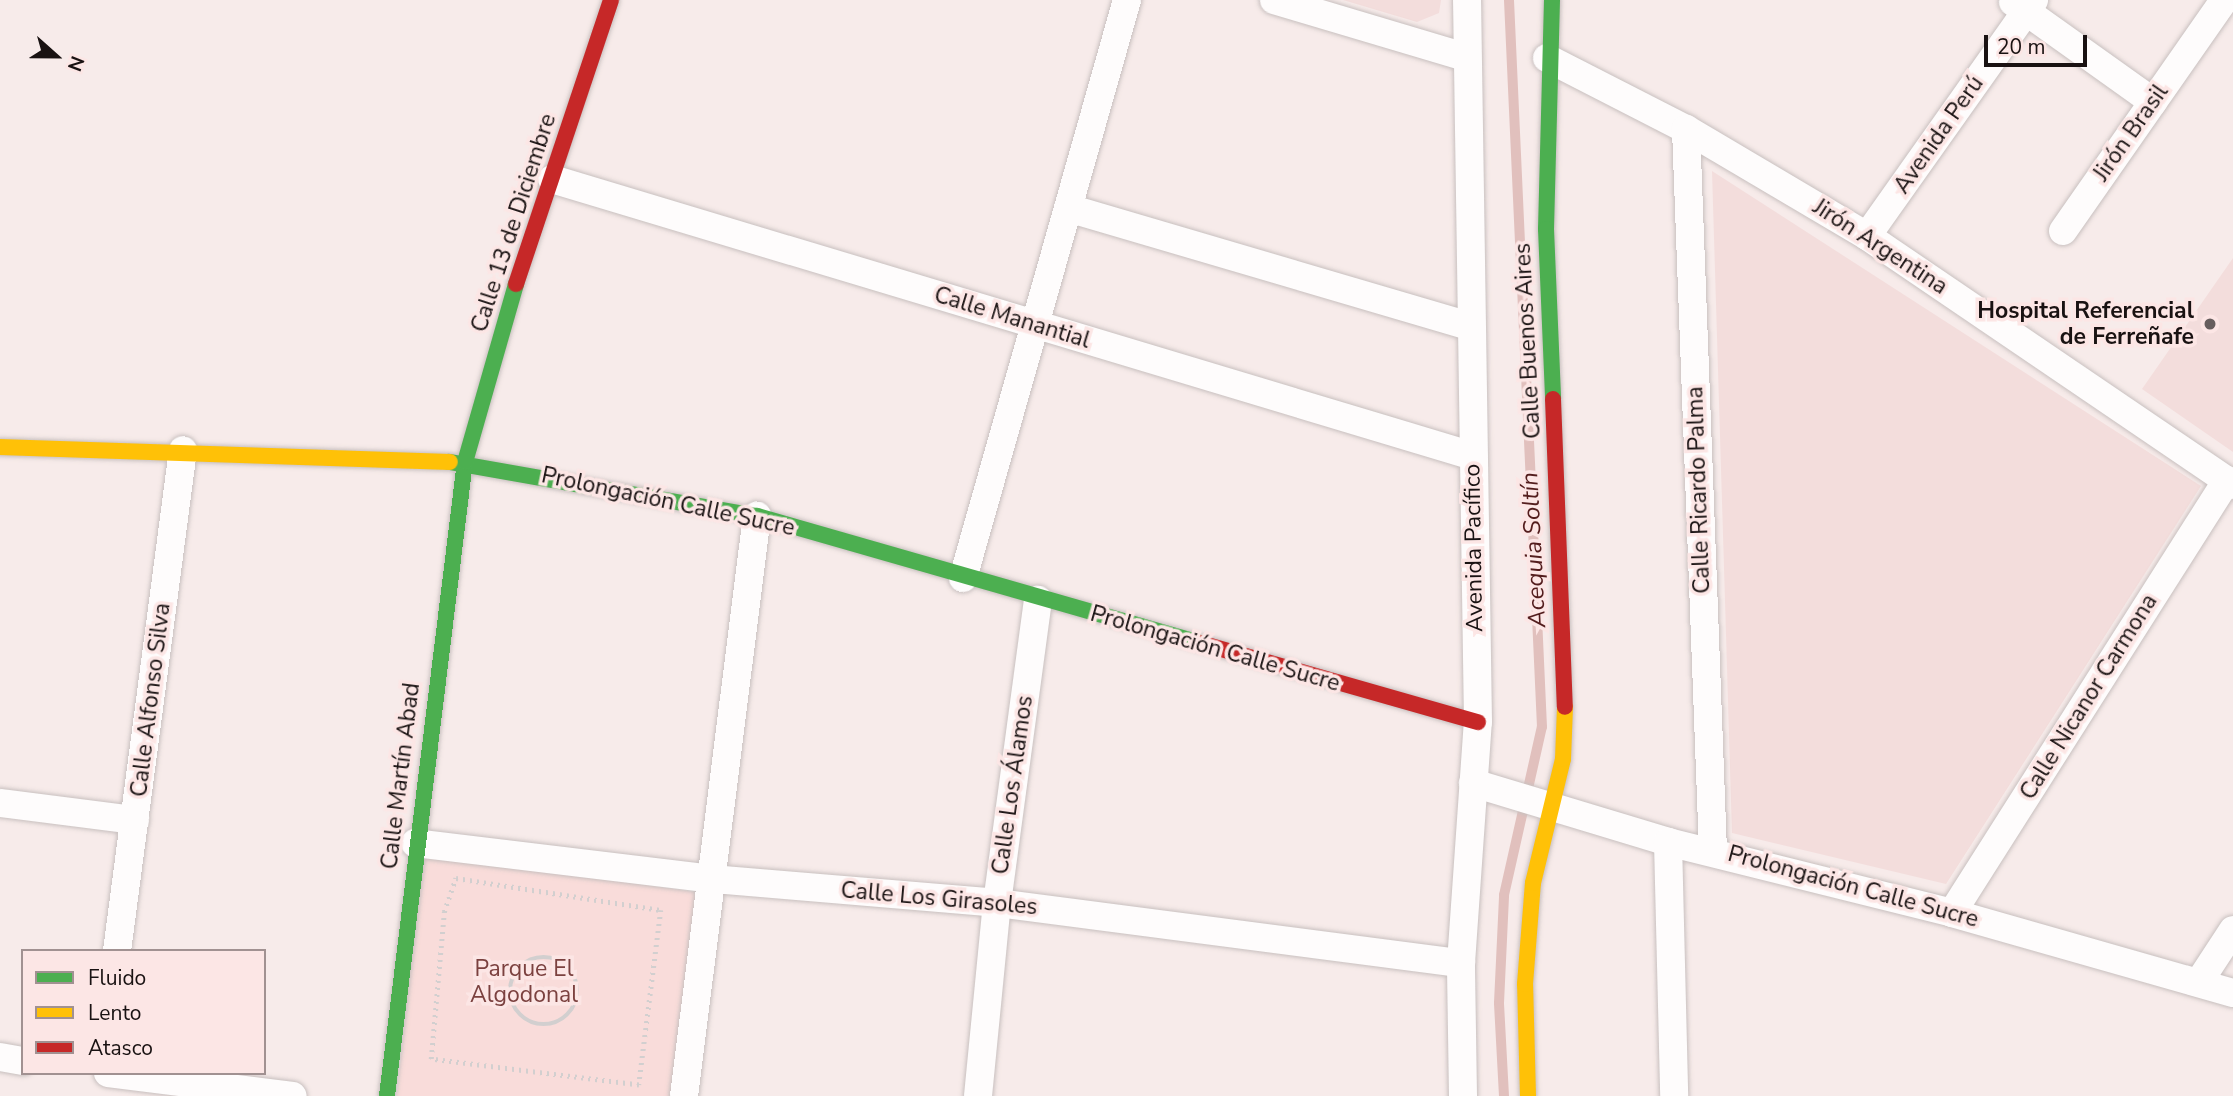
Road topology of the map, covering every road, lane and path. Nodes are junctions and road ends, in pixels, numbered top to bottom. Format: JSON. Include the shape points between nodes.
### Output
{"nodes":[{"id":1,"x":611,"y":0,"type":"edge"},
{"id":2,"x":1128,"y":0,"type":"edge"},
{"id":3,"x":1275,"y":0,"type":"edge"},
{"id":4,"x":1467,"y":0,"type":"edge"},
{"id":5,"x":1552,"y":0,"type":"edge"},
{"id":6,"x":2224,"y":0,"type":"edge"},
{"id":7,"x":2024,"y":4,"type":"edge"},
{"id":8,"x":1465,"y":57,"type":"junction"},
{"id":9,"x":1547,"y":58,"type":"junction"},
{"id":10,"x":2153,"y":102,"type":"junction"},
{"id":11,"x":1686,"y":129,"type":"junction"},
{"id":12,"x":552,"y":179,"type":"junction"},
{"id":13,"x":1068,"y":208,"type":"junction"},
{"id":14,"x":2063,"y":231,"type":"dead end"},
{"id":15,"x":1867,"y":236,"type":"junction"},
{"id":16,"x":1035,"y":324,"type":"junction"},
{"id":17,"x":1470,"y":326,"type":"junction"},
{"id":18,"x":0,"y":447,"type":"edge"},
{"id":19,"x":183,"y":450,"type":"junction"},
{"id":20,"x":1473,"y":456,"type":"junction"},
{"id":21,"x":464,"y":462,"type":"junction"},
{"id":22,"x":2230,"y":482,"type":"edge"},
{"id":23,"x":757,"y":516,"type":"junction"},
{"id":24,"x":963,"y":578,"type":"junction"},
{"id":25,"x":1038,"y":600,"type":"junction"},
{"id":26,"x":1478,"y":722,"type":"junction"},
{"id":27,"x":1473,"y":783,"type":"junction"},
{"id":28,"x":0,"y":803,"type":"edge"},
{"id":29,"x":1546,"y":804,"type":"junction"},
{"id":30,"x":135,"y":820,"type":"junction"},
{"id":31,"x":1668,"y":842,"type":"junction"},
{"id":32,"x":415,"y":843,"type":"junction"},
{"id":33,"x":1713,"y":850,"type":"junction"},
{"id":34,"x":713,"y":879,"type":"junction"},
{"id":35,"x":997,"y":903,"type":"junction"},
{"id":36,"x":1952,"y":913,"type":"junction"},
{"id":37,"x":2233,"y":930,"type":"edge"},
{"id":38,"x":117,"y":949,"type":"edge"},
{"id":39,"x":549,"y":957,"type":"joint"},
{"id":40,"x":1461,"y":963,"type":"junction"},
{"id":41,"x":2199,"y":982,"type":"junction"},
{"id":42,"x":2233,"y":993,"type":"edge"},
{"id":43,"x":0,"y":1057,"type":"edge"},
{"id":44,"x":21,"y":1060,"type":"edge"},
{"id":45,"x":538,"y":1074,"type":"joint"},
{"id":46,"x":118,"y":1075,"type":"edge"},
{"id":47,"x":202,"y":1091,"type":"edge"},
{"id":48,"x":293,"y":1096,"type":"edge"},
{"id":49,"x":387,"y":1096,"type":"edge"},
{"id":50,"x":684,"y":1096,"type":"edge"},
{"id":51,"x":978,"y":1096,"type":"edge"},
{"id":52,"x":1463,"y":1096,"type":"edge"},
{"id":53,"x":1528,"y":1096,"type":"edge"},
{"id":54,"x":1674,"y":1096,"type":"edge"}],
"edges":[{"from":1,"to":12,"type":"street","name":"Calle 13 de Diciembre"},
{"from":2,"to":13,"type":"street"},
{"from":3,"to":8,"type":"street"},
{"from":4,"to":8,"type":"street","name":"Avenida Pacífico"},
{"from":5,"to":9,"type":"street","name":"Calle Buenos Aires"},
{"from":6,"to":10,"type":"street","name":"Jirón Brasil"},
{"from":7,"to":10,"type":"street"},
{"from":7,"to":15,"type":"street","name":"Avenida Perú"},
{"from":8,"to":17,"type":"street","name":"Avenida Pacífico"},
{"from":9,"to":11,"type":"street","name":"Jirón Argentina"},
{"from":9,"to":29,"type":"street","name":"Calle Buenos Aires","via":[[1546,229],[1566,692],[1563,759]]},
{"from":10,"to":14,"type":"street","name":"Jirón Brasil"},
{"from":11,"to":15,"type":"street","name":"Jirón Argentina"},
{"from":11,"to":33,"type":"street","name":"Calle Ricardo Palma"},
{"from":12,"to":16,"type":"street","name":"Calle Manantial"},
{"from":12,"to":21,"type":"street","name":"Calle 13 de Diciembre"},
{"from":13,"to":16,"type":"street"},
{"from":13,"to":17,"type":"street"},
{"from":15,"to":22,"type":"street","name":"Jirón Argentina"},
{"from":16,"to":20,"type":"street","name":"Calle Manantial"},
{"from":16,"to":24,"type":"street"},
{"from":17,"to":20,"type":"street","name":"Avenida Pacífico"},
{"from":18,"to":19,"type":"street","name":"Prolongación Calle Sucre"},
{"from":19,"to":21,"type":"street","name":"Prolongación Calle Sucre"},
{"from":19,"to":30,"type":"street","name":"Calle Alfonso Silva"},
{"from":20,"to":26,"type":"street","name":"Avenida Pacífico"},
{"from":21,"to":23,"type":"street","name":"Prolongación Calle Sucre"},
{"from":21,"to":32,"type":"street","name":"Calle Martín Abad"},
{"from":22,"to":36,"type":"street","name":"Calle Nicanor Carmona"},
{"from":23,"to":24,"type":"street","name":"Prolongación Calle Sucre"},
{"from":23,"to":34,"type":"street"},
{"from":24,"to":25,"type":"street","name":"Prolongación Calle Sucre"},
{"from":25,"to":26,"type":"street","name":"Prolongación Calle Sucre"},
{"from":25,"to":35,"type":"street","name":"Calle Los Álamos"},
{"from":26,"to":27,"type":"street","name":"Avenida Pacífico"},
{"from":27,"to":29,"type":"street","name":"Prolongación Calle Sucre"},
{"from":27,"to":40,"type":"street","name":"Avenida Pacífico"},
{"from":28,"to":30,"type":"street"},
{"from":29,"to":31,"type":"street","name":"Prolongación Calle Sucre"},
{"from":29,"to":53,"type":"street","name":"Calle Buenos Aires","via":[[1533,883],[1525,984]]},
{"from":30,"to":38,"type":"street","name":"Calle Alfonso Silva"},
{"from":31,"to":33,"type":"street","name":"Prolongación Calle Sucre"},
{"from":31,"to":54,"type":"street"},
{"from":32,"to":34,"type":"street","name":"Calle Los Girasoles"},
{"from":32,"to":49,"type":"street","name":"Calle Martín Abad"},
{"from":33,"to":36,"type":"street","name":"Prolongación Calle Sucre"},
{"from":34,"to":35,"type":"street","name":"Calle Los Girasoles"},
{"from":34,"to":50,"type":"street"},
{"from":35,"to":40,"type":"street","name":"Calle Los Girasoles"},
{"from":35,"to":51,"type":"street","name":"Calle Los Álamos"},
{"from":36,"to":41,"type":"street","name":"Prolongación Calle Sucre"},
{"from":37,"to":41,"type":"street"},
{"from":39,"to":39,"type":"path","via":[[568,967],[578,987],[577,998],[565,1017],[542,1024],[516,1010],[510,989],[527,961]]},
{"from":40,"to":52,"type":"street","name":"Avenida Pacífico"},
{"from":41,"to":42,"type":"street","name":"Prolongación Calle Sucre"},
{"from":43,"to":44,"type":"street"},
{"from":45,"to":45,"type":"path","via":[[639,1085],[661,910],[456,878],[444,912],[431,1059]]},
{"from":46,"to":47,"type":"street"},
{"from":47,"to":48,"type":"street"}]}
